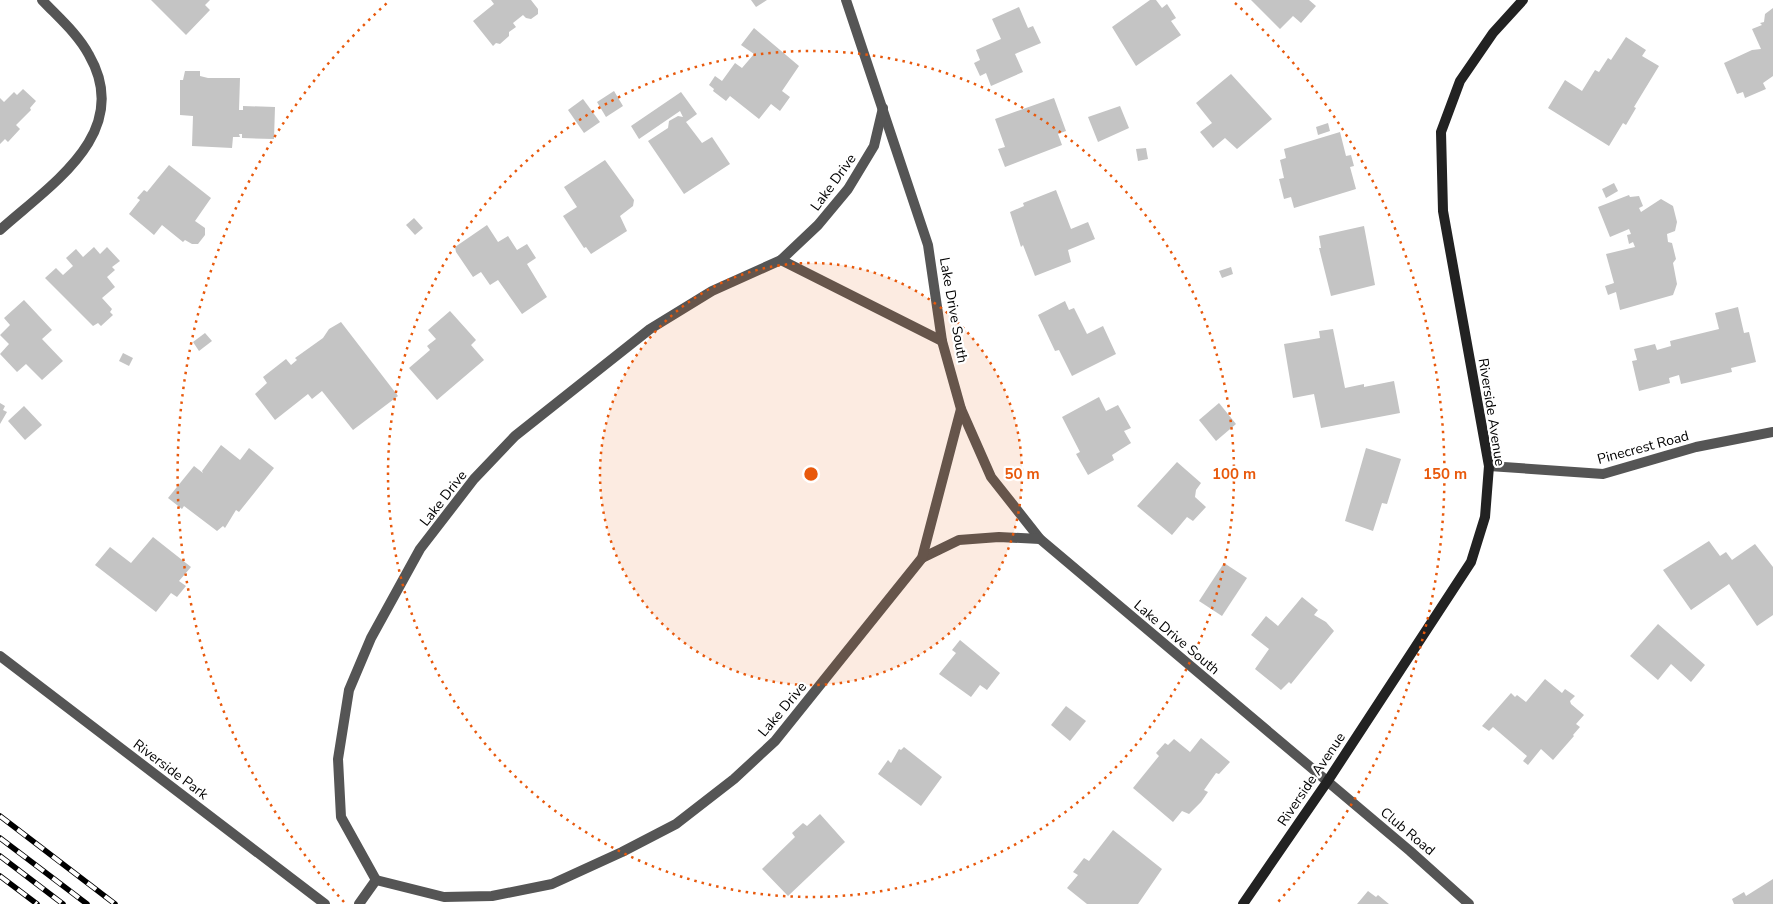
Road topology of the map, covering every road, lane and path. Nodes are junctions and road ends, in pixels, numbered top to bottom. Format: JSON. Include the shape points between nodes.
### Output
{"nodes":[{"id":1,"x":42,"y":0,"type":"edge"},
{"id":2,"x":846,"y":0,"type":"edge"},
{"id":3,"x":1522,"y":0,"type":"edge"},
{"id":4,"x":883,"y":107,"type":"junction"},
{"id":5,"x":0,"y":230,"type":"edge"},
{"id":6,"x":781,"y":260,"type":"junction"},
{"id":7,"x":942,"y":341,"type":"junction"},
{"id":8,"x":961,"y":409,"type":"junction"},
{"id":9,"x":1773,"y":432,"type":"edge"},
{"id":10,"x":1489,"y":466,"type":"junction"},
{"id":11,"x":1040,"y":539,"type":"junction"},
{"id":12,"x":922,"y":558,"type":"junction"},
{"id":13,"x":0,"y":656,"type":"edge"},
{"id":14,"x":1327,"y":782,"type":"junction"},
{"id":15,"x":376,"y":880,"type":"junction"},
{"id":16,"x":325,"y":904,"type":"edge"},
{"id":17,"x":359,"y":904,"type":"edge"},
{"id":18,"x":1243,"y":904,"type":"edge"},
{"id":19,"x":1469,"y":904,"type":"edge"}],
"edges":[{"from":1,"to":5,"type":"street","via":[[79,39],[90,56],[102,99],[101,118],[96,134],[75,163]]},
{"from":2,"to":4,"type":"street","name":"Lake Drive South"},
{"from":3,"to":10,"type":"street","name":"Riverside Avenue","via":[[1493,33],[1460,81],[1441,132],[1442,211]]},
{"from":4,"to":6,"type":"street","name":"Lake Drive","via":[[874,146],[848,189],[818,225]]},
{"from":4,"to":7,"type":"street","name":"Lake Drive South","via":[[928,244]]},
{"from":6,"to":7,"type":"street"},
{"from":6,"to":15,"type":"street","name":"Lake Drive","via":[[712,291],[650,329],[515,436],[474,479],[420,549],[370,638],[349,690],[338,759],[341,818]]},
{"from":7,"to":8,"type":"street","name":"Lake Drive South"},
{"from":8,"to":11,"type":"street","name":"Lake Drive South","via":[[991,478]]},
{"from":8,"to":12,"type":"street","name":"Lake Drive"},
{"from":9,"to":10,"type":"street","name":"Pinecrest Road","via":[[1696,447],[1603,474]]},
{"from":10,"to":14,"type":"street","name":"Riverside Avenue","via":[[1485,517],[1471,562]]},
{"from":11,"to":12,"type":"street","name":"Lake Drive","via":[[999,537],[959,540]]},
{"from":11,"to":14,"type":"street","name":"Lake Drive South"},
{"from":12,"to":15,"type":"street","name":"Lake Drive","via":[[776,741],[676,824],[552,884],[492,896],[444,897]]},
{"from":13,"to":16,"type":"street","name":"Riverside Park"},
{"from":14,"to":18,"type":"street","name":"Riverside Avenue"},
{"from":14,"to":19,"type":"street","name":"Club Road","via":[[1410,850]]},
{"from":15,"to":17,"type":"street"}]}
